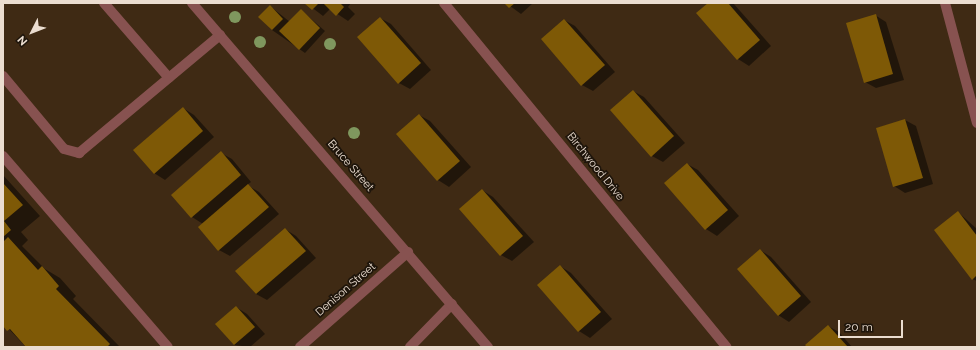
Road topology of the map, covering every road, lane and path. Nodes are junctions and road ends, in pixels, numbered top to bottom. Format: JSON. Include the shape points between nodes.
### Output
{"nodes":[{"id":1,"x":104,"y":3,"type":"edge"},
{"id":2,"x":192,"y":3,"type":"edge"},
{"id":3,"x":444,"y":3,"type":"edge"},
{"id":4,"x":945,"y":3,"type":"edge"},
{"id":5,"x":220,"y":35,"type":"junction"},
{"id":6,"x":3,"y":76,"type":"edge"},
{"id":7,"x":169,"y":78,"type":"junction"},
{"id":8,"x":977,"y":123,"type":"edge"},
{"id":9,"x":3,"y":156,"type":"edge"},
{"id":10,"x":408,"y":252,"type":"junction"},
{"id":11,"x":452,"y":304,"type":"junction"},
{"id":12,"x":168,"y":347,"type":"edge"},
{"id":13,"x":300,"y":347,"type":"edge"},
{"id":14,"x":410,"y":347,"type":"edge"},
{"id":15,"x":488,"y":347,"type":"edge"},
{"id":16,"x":727,"y":347,"type":"edge"}],
"edges":[{"from":1,"to":7,"type":"street"},
{"from":2,"to":5,"type":"street","name":"Bruce Street"},
{"from":3,"to":16,"type":"street","name":"Birchwood Drive"},
{"from":4,"to":8,"type":"street"},
{"from":5,"to":7,"type":"street"},
{"from":5,"to":10,"type":"street","name":"Bruce Street"},
{"from":6,"to":7,"type":"street","via":[[64,149],[79,153]]},
{"from":9,"to":12,"type":"street"},
{"from":10,"to":11,"type":"street","name":"Bruce Street"},
{"from":10,"to":13,"type":"street","name":"Denison Street"},
{"from":11,"to":14,"type":"street"},
{"from":11,"to":15,"type":"street","name":"Bruce Street"}]}
